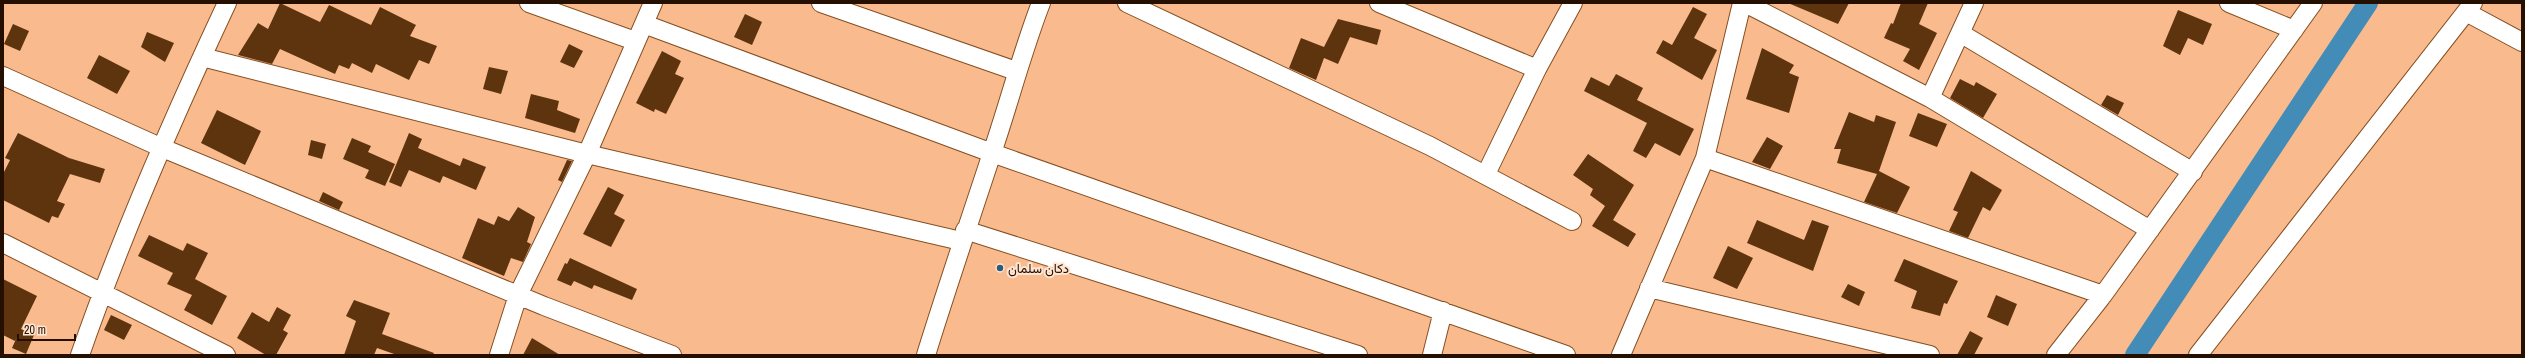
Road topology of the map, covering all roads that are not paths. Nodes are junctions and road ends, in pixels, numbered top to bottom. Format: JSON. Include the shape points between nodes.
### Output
{"nodes":[{"id":1,"x":228,"y":3,"type":"edge"},
{"id":2,"x":529,"y":3,"type":"edge"},
{"id":3,"x":653,"y":3,"type":"edge"},
{"id":4,"x":821,"y":3,"type":"edge"},
{"id":5,"x":1041,"y":3,"type":"edge"},
{"id":6,"x":1127,"y":3,"type":"edge"},
{"id":7,"x":1379,"y":3,"type":"edge"},
{"id":8,"x":1574,"y":3,"type":"edge"},
{"id":9,"x":1742,"y":3,"type":"edge"},
{"id":10,"x":1746,"y":3,"type":"edge"},
{"id":11,"x":1974,"y":3,"type":"edge"},
{"id":12,"x":2229,"y":3,"type":"edge"},
{"id":13,"x":2313,"y":3,"type":"edge"},
{"id":14,"x":843,"y":6,"type":"edge"},
{"id":15,"x":2469,"y":7,"type":"edge"},
{"id":16,"x":644,"y":24,"type":"junction"},
{"id":17,"x":2294,"y":30,"type":"junction"},
{"id":18,"x":1960,"y":33,"type":"junction"},
{"id":19,"x":635,"y":41,"type":"junction"},
{"id":20,"x":2522,"y":42,"type":"edge"},
{"id":21,"x":202,"y":57,"type":"junction"},
{"id":22,"x":1537,"y":69,"type":"junction"},
{"id":23,"x":1016,"y":71,"type":"junction"},
{"id":24,"x":3,"y":76,"type":"edge"},
{"id":25,"x":1930,"y":98,"type":"junction"},
{"id":26,"x":160,"y":147,"type":"junction"},
{"id":27,"x":992,"y":152,"type":"junction"},
{"id":28,"x":587,"y":154,"type":"junction"},
{"id":29,"x":1705,"y":158,"type":"junction"},
{"id":30,"x":2193,"y":172,"type":"junction"},
{"id":31,"x":1486,"y":174,"type":"junction"},
{"id":32,"x":1572,"y":221,"type":"dead end"},
{"id":33,"x":2150,"y":230,"type":"junction"},
{"id":34,"x":963,"y":235,"type":"junction"},
{"id":35,"x":3,"y":243,"type":"edge"},
{"id":36,"x":1649,"y":288,"type":"junction"},
{"id":37,"x":102,"y":293,"type":"junction"},
{"id":38,"x":518,"y":295,"type":"junction"},
{"id":39,"x":2103,"y":295,"type":"junction"},
{"id":40,"x":1444,"y":311,"type":"junction"},
{"id":41,"x":80,"y":355,"type":"edge"},
{"id":42,"x":226,"y":355,"type":"edge"},
{"id":43,"x":499,"y":355,"type":"edge"},
{"id":44,"x":672,"y":355,"type":"edge"},
{"id":45,"x":926,"y":355,"type":"edge"},
{"id":46,"x":1358,"y":355,"type":"edge"},
{"id":47,"x":1432,"y":355,"type":"edge"},
{"id":48,"x":1566,"y":355,"type":"edge"},
{"id":49,"x":1621,"y":355,"type":"edge"},
{"id":50,"x":1930,"y":355,"type":"edge"},
{"id":51,"x":2056,"y":355,"type":"edge"},
{"id":52,"x":2198,"y":355,"type":"edge"}],
"edges":[{"from":1,"to":21,"type":"street"},
{"from":2,"to":19,"type":"street"},
{"from":3,"to":16,"type":"street"},
{"from":4,"to":14,"type":"street"},
{"from":5,"to":23,"type":"street"},
{"from":6,"to":31,"type":"street"},
{"from":7,"to":22,"type":"street"},
{"from":8,"to":22,"type":"street"},
{"from":9,"to":29,"type":"street"},
{"from":10,"to":25,"type":"street"},
{"from":11,"to":18,"type":"street"},
{"from":12,"to":17,"type":"street"},
{"from":13,"to":17,"type":"street"},
{"from":14,"to":23,"type":"street"},
{"from":15,"to":20,"type":"street"},
{"from":15,"to":52,"type":"street"},
{"from":16,"to":19,"type":"street"},
{"from":16,"to":27,"type":"street"},
{"from":17,"to":30,"type":"street"},
{"from":18,"to":25,"type":"street"},
{"from":18,"to":30,"type":"street"},
{"from":19,"to":28,"type":"street"},
{"from":21,"to":26,"type":"street"},
{"from":21,"to":28,"type":"street"},
{"from":22,"to":31,"type":"street"},
{"from":23,"to":27,"type":"street"},
{"from":24,"to":26,"type":"street"},
{"from":25,"to":33,"type":"street"},
{"from":26,"to":37,"type":"street"},
{"from":26,"to":38,"type":"street"},
{"from":27,"to":34,"type":"street"},
{"from":27,"to":40,"type":"street"},
{"from":28,"to":34,"type":"street"},
{"from":28,"to":38,"type":"street"},
{"from":29,"to":36,"type":"street"},
{"from":29,"to":39,"type":"street"},
{"from":30,"to":33,"type":"street"},
{"from":31,"to":32,"type":"street"},
{"from":33,"to":39,"type":"street"},
{"from":34,"to":45,"type":"street"},
{"from":34,"to":46,"type":"street"},
{"from":35,"to":37,"type":"street"},
{"from":36,"to":49,"type":"street"},
{"from":36,"to":50,"type":"street"},
{"from":37,"to":41,"type":"street"},
{"from":37,"to":42,"type":"street"},
{"from":38,"to":43,"type":"street"},
{"from":38,"to":44,"type":"street"},
{"from":39,"to":51,"type":"street"},
{"from":40,"to":47,"type":"street"},
{"from":40,"to":48,"type":"street"}]}
